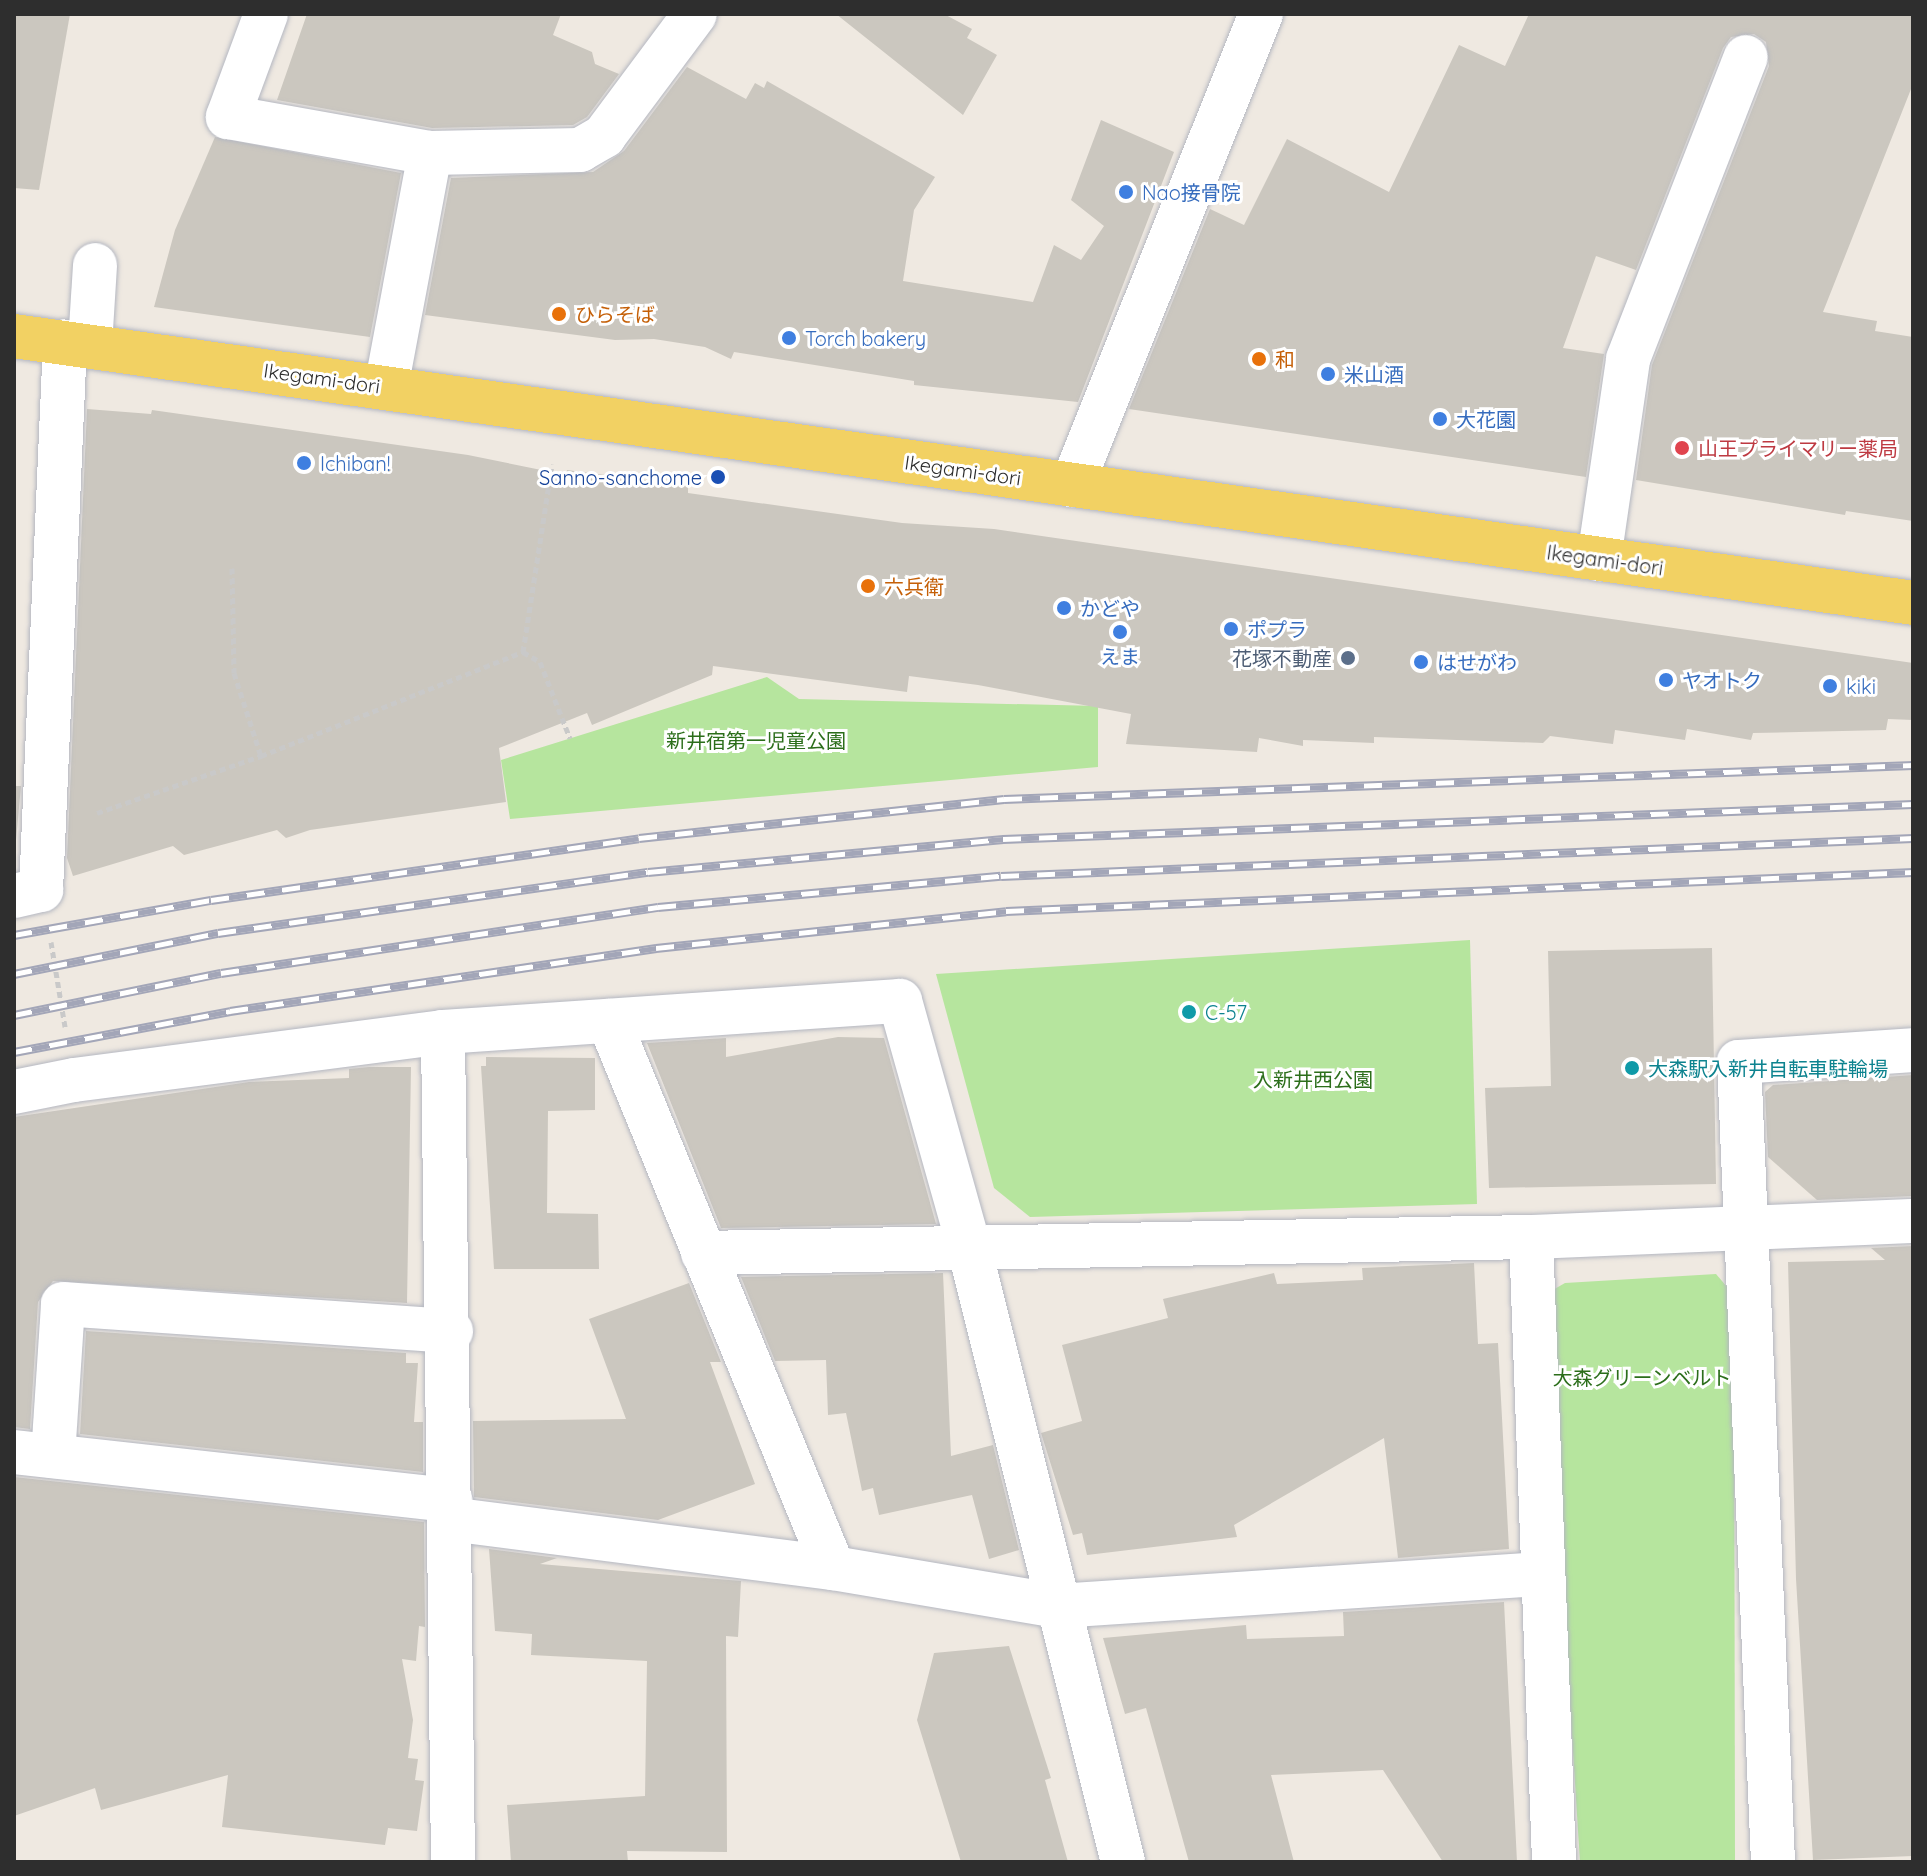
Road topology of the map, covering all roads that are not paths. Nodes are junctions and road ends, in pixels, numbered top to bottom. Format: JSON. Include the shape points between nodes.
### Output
{"nodes":[{"id":1,"x":695,"y":14,"type":"edge"},
{"id":2,"x":1261,"y":14,"type":"edge"},
{"id":3,"x":256,"y":17,"type":"edge"},
{"id":4,"x":1746,"y":57,"type":"dead end"},
{"id":5,"x":430,"y":153,"type":"junction"},
{"id":6,"x":95,"y":265,"type":"dead end"},
{"id":7,"x":14,"y":336,"type":"edge"},
{"id":8,"x":78,"y":343,"type":"junction"},
{"id":9,"x":386,"y":387,"type":"junction"},
{"id":10,"x":1072,"y":485,"type":"junction"},
{"id":11,"x":1599,"y":559,"type":"junction"},
{"id":12,"x":1913,"y":603,"type":"edge"},
{"id":13,"x":28,"y":893,"type":"edge"},
{"id":14,"x":609,"y":1021,"type":"junction"},
{"id":15,"x":443,"y":1032,"type":"junction"},
{"id":16,"x":1913,"y":1050,"type":"edge"},
{"id":17,"x":14,"y":1092,"type":"edge"},
{"id":18,"x":1913,"y":1221,"type":"edge"},
{"id":19,"x":1747,"y":1230,"type":"junction"},
{"id":20,"x":1531,"y":1237,"type":"junction"},
{"id":21,"x":969,"y":1247,"type":"junction"},
{"id":22,"x":703,"y":1253,"type":"junction"},
{"id":23,"x":451,"y":1331,"type":"junction"},
{"id":24,"x":33,"y":1454,"type":"edge"},
{"id":25,"x":450,"y":1510,"type":"junction"},
{"id":26,"x":810,"y":1573,"type":"junction"},
{"id":27,"x":1542,"y":1574,"type":"junction"},
{"id":28,"x":1058,"y":1606,"type":"junction"},
{"id":29,"x":453,"y":1862,"type":"edge"},
{"id":30,"x":1123,"y":1862,"type":"edge"},
{"id":31,"x":1554,"y":1862,"type":"edge"},
{"id":32,"x":1773,"y":1862,"type":"edge"}],
"edges":[{"from":1,"to":5,"type":"street","via":[[604,136],[580,150]]},
{"from":2,"to":10,"type":"street"},
{"from":3,"to":5,"type":"street","via":[[228,117]]},
{"from":4,"to":11,"type":"street","via":[[1628,359]]},
{"from":5,"to":9,"type":"street"},
{"from":6,"to":8,"type":"street"},
{"from":7,"to":8,"type":"main road","name":"Ikegami-dori"},
{"from":8,"to":9,"type":"main road","name":"Ikegami-dori"},
{"from":8,"to":13,"type":"street","via":[[43,832]]},
{"from":9,"to":10,"type":"main road","name":"Ikegami-dori"},
{"from":10,"to":11,"type":"main road","name":"Ikegami-dori"},
{"from":11,"to":12,"type":"main road","name":"Ikegami-dori"},
{"from":14,"to":15,"type":"street"},
{"from":14,"to":21,"type":"street","via":[[900,1001]]},
{"from":14,"to":22,"type":"street"},
{"from":15,"to":17,"type":"street"},
{"from":15,"to":23,"type":"street"},
{"from":16,"to":19,"type":"street","via":[[1739,1062]]},
{"from":18,"to":19,"type":"street"},
{"from":19,"to":20,"type":"street"},
{"from":19,"to":32,"type":"street"},
{"from":20,"to":21,"type":"street"},
{"from":20,"to":27,"type":"street"},
{"from":21,"to":22,"type":"street"},
{"from":21,"to":28,"type":"street"},
{"from":22,"to":26,"type":"street"},
{"from":23,"to":24,"type":"street","via":[[63,1304]]},
{"from":23,"to":25,"type":"street"},
{"from":24,"to":25,"type":"street"},
{"from":25,"to":26,"type":"street"},
{"from":25,"to":29,"type":"street"},
{"from":26,"to":28,"type":"street"},
{"from":27,"to":28,"type":"street"},
{"from":27,"to":31,"type":"street"},
{"from":28,"to":30,"type":"street"}]}
